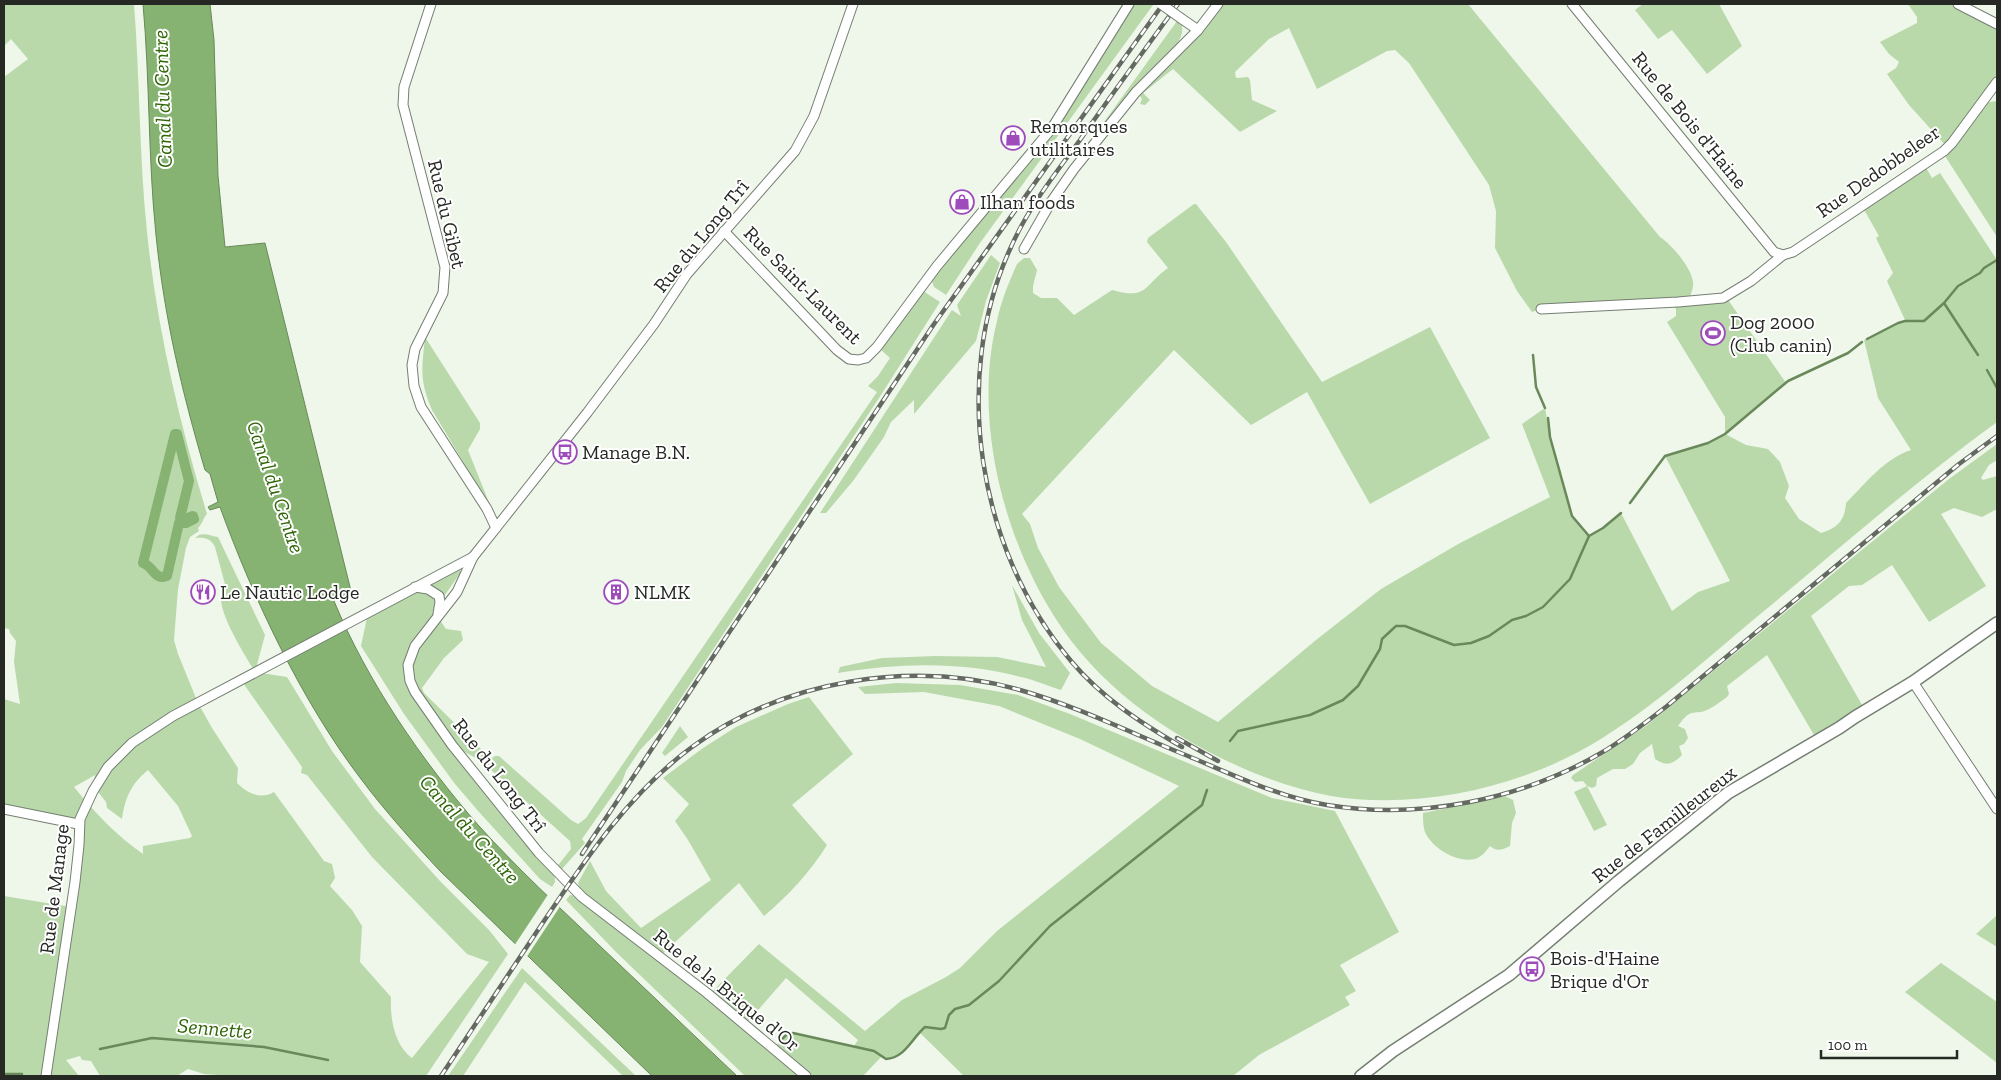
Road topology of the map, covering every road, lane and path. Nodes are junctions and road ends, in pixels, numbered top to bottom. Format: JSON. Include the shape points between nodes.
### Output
{"nodes":[{"id":1,"x":431,"y":4,"type":"edge"},
{"id":2,"x":853,"y":4,"type":"edge"},
{"id":3,"x":1128,"y":4,"type":"edge"},
{"id":4,"x":1161,"y":4,"type":"edge"},
{"id":5,"x":1218,"y":4,"type":"edge"},
{"id":6,"x":1572,"y":4,"type":"edge"},
{"id":7,"x":1958,"y":4,"type":"edge"},
{"id":8,"x":1997,"y":24,"type":"edge"},
{"id":9,"x":1198,"y":30,"type":"junction"},
{"id":10,"x":1997,"y":82,"type":"edge"},
{"id":11,"x":724,"y":231,"type":"junction"},
{"id":12,"x":1024,"y":249,"type":"dead end"},
{"id":13,"x":1785,"y":255,"type":"junction"},
{"id":14,"x":1541,"y":309,"type":"dead end"},
{"id":15,"x":496,"y":528,"type":"junction"},
{"id":16,"x":473,"y":557,"type":"junction"},
{"id":17,"x":415,"y":587,"type":"junction"},
{"id":18,"x":437,"y":616,"type":"junction"},
{"id":19,"x":1997,"y":623,"type":"edge"},
{"id":20,"x":1913,"y":682,"type":"junction"},
{"id":21,"x":1997,"y":808,"type":"edge"},
{"id":22,"x":4,"y":809,"type":"edge"},
{"id":23,"x":78,"y":824,"type":"junction"},
{"id":24,"x":626,"y":932,"type":"joint"},
{"id":25,"x":1361,"y":1074,"type":"edge"},
{"id":26,"x":46,"y":1076,"type":"edge"},
{"id":27,"x":806,"y":1076,"type":"edge"}],
"edges":[{"from":1,"to":15,"type":"street","name":"Rue du Gibet","via":[[404,87],[403,105],[445,267],[444,293],[415,349],[412,366],[414,386],[421,407]]},
{"from":2,"to":11,"type":"street","name":"Rue du Long Trî","via":[[807,132],[785,164]]},
{"from":3,"to":11,"type":"street","name":"Rue Saint-Laurent","via":[[1052,128],[936,266],[866,358],[849,359],[837,350]]},
{"from":4,"to":9,"type":"street","bridge":true},
{"from":5,"to":9,"type":"street"},
{"from":6,"to":13,"type":"street","name":"Rue de Bois d'Haine","via":[[1774,252]]},
{"from":7,"to":8,"type":"street"},
{"from":9,"to":12,"type":"street","via":[[1136,92],[1074,169]]},
{"from":10,"to":13,"type":"street","name":"Rue Dedobbeleer","via":[[1944,151]]},
{"from":11,"to":15,"type":"street","name":"Rue du Long Trî","via":[[687,274],[593,406]]},
{"from":13,"to":14,"type":"street","name":"Rue Dedobbeleer","via":[[1726,297],[1717,299]]},
{"from":15,"to":16,"type":"street","name":"Rue du Long Trî"},
{"from":16,"to":17,"type":"street"},
{"from":16,"to":18,"type":"street","name":"Rue du Long Trî","via":[[456,592]]},
{"from":17,"to":18,"type":"street","via":[[428,589],[439,596]]},
{"from":17,"to":23,"type":"street","name":"Rue de Manage","via":[[173,716],[132,743],[108,767]]},
{"from":18,"to":24,"type":"street","name":"Rue du Long Trî","via":[[415,646],[408,665],[415,692],[452,745],[539,853],[582,897]]},
{"from":19,"to":20,"type":"street","name":"Rue de Familleureux"},
{"from":20,"to":21,"type":"street"},
{"from":20,"to":25,"type":"street","name":"Rue de Familleureux","via":[[1728,794],[1509,975]]},
{"from":22,"to":23,"type":"street"},
{"from":23,"to":26,"type":"street","name":"Rue de Manage","via":[[75,882]]},
{"from":24,"to":27,"type":"street","name":"Rue de la Brique d'Or","via":[[707,993]]}]}
